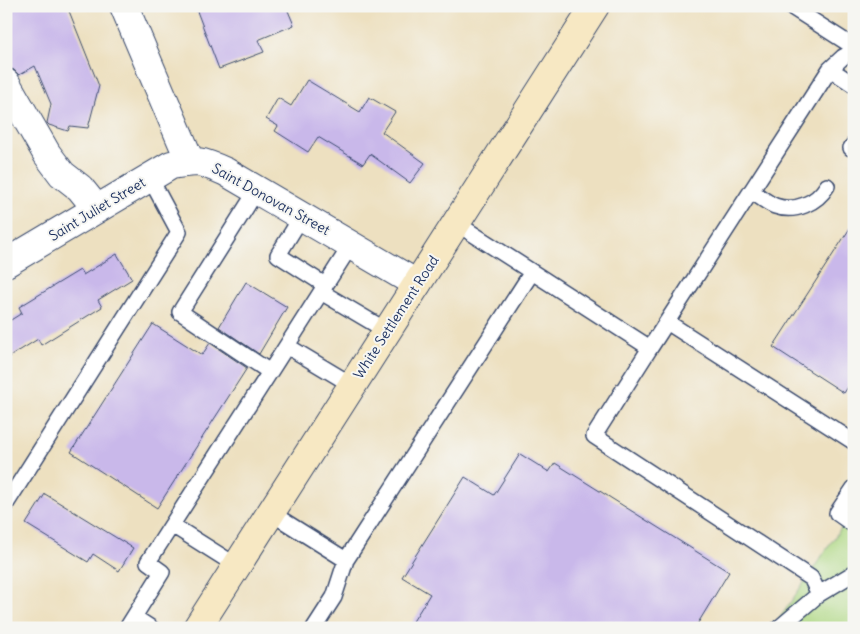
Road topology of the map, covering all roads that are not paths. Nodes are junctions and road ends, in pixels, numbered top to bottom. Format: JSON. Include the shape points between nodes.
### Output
{"nodes":[{"id":1,"x":124,"y":6,"type":"edge"},
{"id":2,"x":595,"y":6,"type":"edge"},
{"id":3,"x":790,"y":6,"type":"edge"},
{"id":4,"x":854,"y":47,"type":"edge"},
{"id":5,"x":854,"y":51,"type":"edge"},
{"id":6,"x":830,"y":69,"type":"junction"},
{"id":7,"x":6,"y":83,"type":"edge"},
{"id":8,"x":854,"y":85,"type":"edge"},
{"id":9,"x":190,"y":161,"type":"junction"},
{"id":10,"x":150,"y":178,"type":"junction"},
{"id":11,"x":827,"y":186,"type":"dead end"},
{"id":12,"x":257,"y":190,"type":"junction"},
{"id":13,"x":751,"y":191,"type":"junction"},
{"id":14,"x":98,"y":209,"type":"junction"},
{"id":15,"x":302,"y":216,"type":"junction"},
{"id":16,"x":456,"y":223,"type":"junction"},
{"id":17,"x":351,"y":245,"type":"junction"},
{"id":18,"x":6,"y":263,"type":"edge"},
{"id":19,"x":532,"y":272,"type":"junction"},
{"id":20,"x":417,"y":284,"type":"junction"},
{"id":21,"x":323,"y":289,"type":"junction"},
{"id":22,"x":667,"y":322,"type":"junction"},
{"id":23,"x":387,"y":331,"type":"junction"},
{"id":24,"x":287,"y":346,"type":"junction"},
{"id":25,"x":650,"y":348,"type":"junction"},
{"id":26,"x":270,"y":372,"type":"junction"},
{"id":27,"x":352,"y":385,"type":"junction"},
{"id":28,"x":854,"y":442,"type":"edge"},
{"id":29,"x":854,"y":488,"type":"edge"},
{"id":30,"x":6,"y":504,"type":"edge"},
{"id":31,"x":271,"y":513,"type":"junction"},
{"id":32,"x":854,"y":525,"type":"edge"},
{"id":33,"x":172,"y":526,"type":"junction"},
{"id":34,"x":346,"y":560,"type":"junction"},
{"id":35,"x":237,"y":566,"type":"junction"},
{"id":36,"x":854,"y":574,"type":"edge"},
{"id":37,"x":819,"y":594,"type":"junction"},
{"id":38,"x":130,"y":622,"type":"edge"},
{"id":39,"x":151,"y":628,"type":"edge"},
{"id":40,"x":197,"y":628,"type":"edge"},
{"id":41,"x":314,"y":628,"type":"edge"},
{"id":42,"x":779,"y":628,"type":"edge"}],
"edges":[{"from":1,"to":9,"type":"street"},
{"from":2,"to":16,"type":"main road","name":"White Settlement Road"},
{"from":3,"to":4,"type":"lane"},
{"from":5,"to":6,"type":"lane"},
{"from":6,"to":8,"type":"lane"},
{"from":6,"to":13,"type":"lane"},
{"from":7,"to":14,"type":"street","via":[[47,154],[62,174],[80,188]]},
{"from":9,"to":10,"type":"street","name":"Saint Juliet Street","via":[[171,165]]},
{"from":9,"to":12,"type":"street","name":"Saint Donovan Street","via":[[202,162],[226,172]]},
{"from":10,"to":14,"type":"street","name":"Saint Juliet Street"},
{"from":10,"to":30,"type":"lane","via":[[179,232]]},
{"from":11,"to":13,"type":"lane","via":[[808,204],[792,208],[775,206]]},
{"from":12,"to":15,"type":"street","name":"Saint Donovan Street"},
{"from":12,"to":26,"type":"lane","via":[[180,312]]},
{"from":13,"to":22,"type":"lane"},
{"from":14,"to":18,"type":"street","name":"Saint Juliet Street"},
{"from":15,"to":17,"type":"street","name":"Saint Donovan Street"},
{"from":15,"to":21,"type":"lane","via":[[278,255]]},
{"from":16,"to":19,"type":"lane"},
{"from":16,"to":20,"type":"main road","name":"White Settlement Road"},
{"from":17,"to":20,"type":"street","name":"Saint Donovan Street"},
{"from":17,"to":21,"type":"lane"},
{"from":19,"to":25,"type":"lane"},
{"from":19,"to":34,"type":"lane"},
{"from":20,"to":23,"type":"main road","name":"White Settlement Road"},
{"from":21,"to":23,"type":"lane"},
{"from":21,"to":24,"type":"lane"},
{"from":22,"to":25,"type":"lane"},
{"from":22,"to":28,"type":"lane"},
{"from":23,"to":27,"type":"main road","name":"White Settlement Road"},
{"from":24,"to":26,"type":"lane"},
{"from":24,"to":27,"type":"lane"},
{"from":25,"to":37,"type":"lane","via":[[594,436],[811,578]]},
{"from":26,"to":33,"type":"lane"},
{"from":27,"to":31,"type":"main road","name":"White Settlement Road"},
{"from":29,"to":32,"type":"lane","via":[[837,513]]},
{"from":31,"to":34,"type":"lane"},
{"from":31,"to":35,"type":"main road","name":"White Settlement Road"},
{"from":33,"to":35,"type":"lane"},
{"from":33,"to":38,"type":"lane","via":[[148,562],[162,572]]},
{"from":34,"to":41,"type":"lane","via":[[334,597]]},
{"from":35,"to":40,"type":"main road","name":"White Settlement Road"},
{"from":36,"to":37,"type":"lane"},
{"from":37,"to":42,"type":"lane"},
{"from":38,"to":39,"type":"lane"}]}
